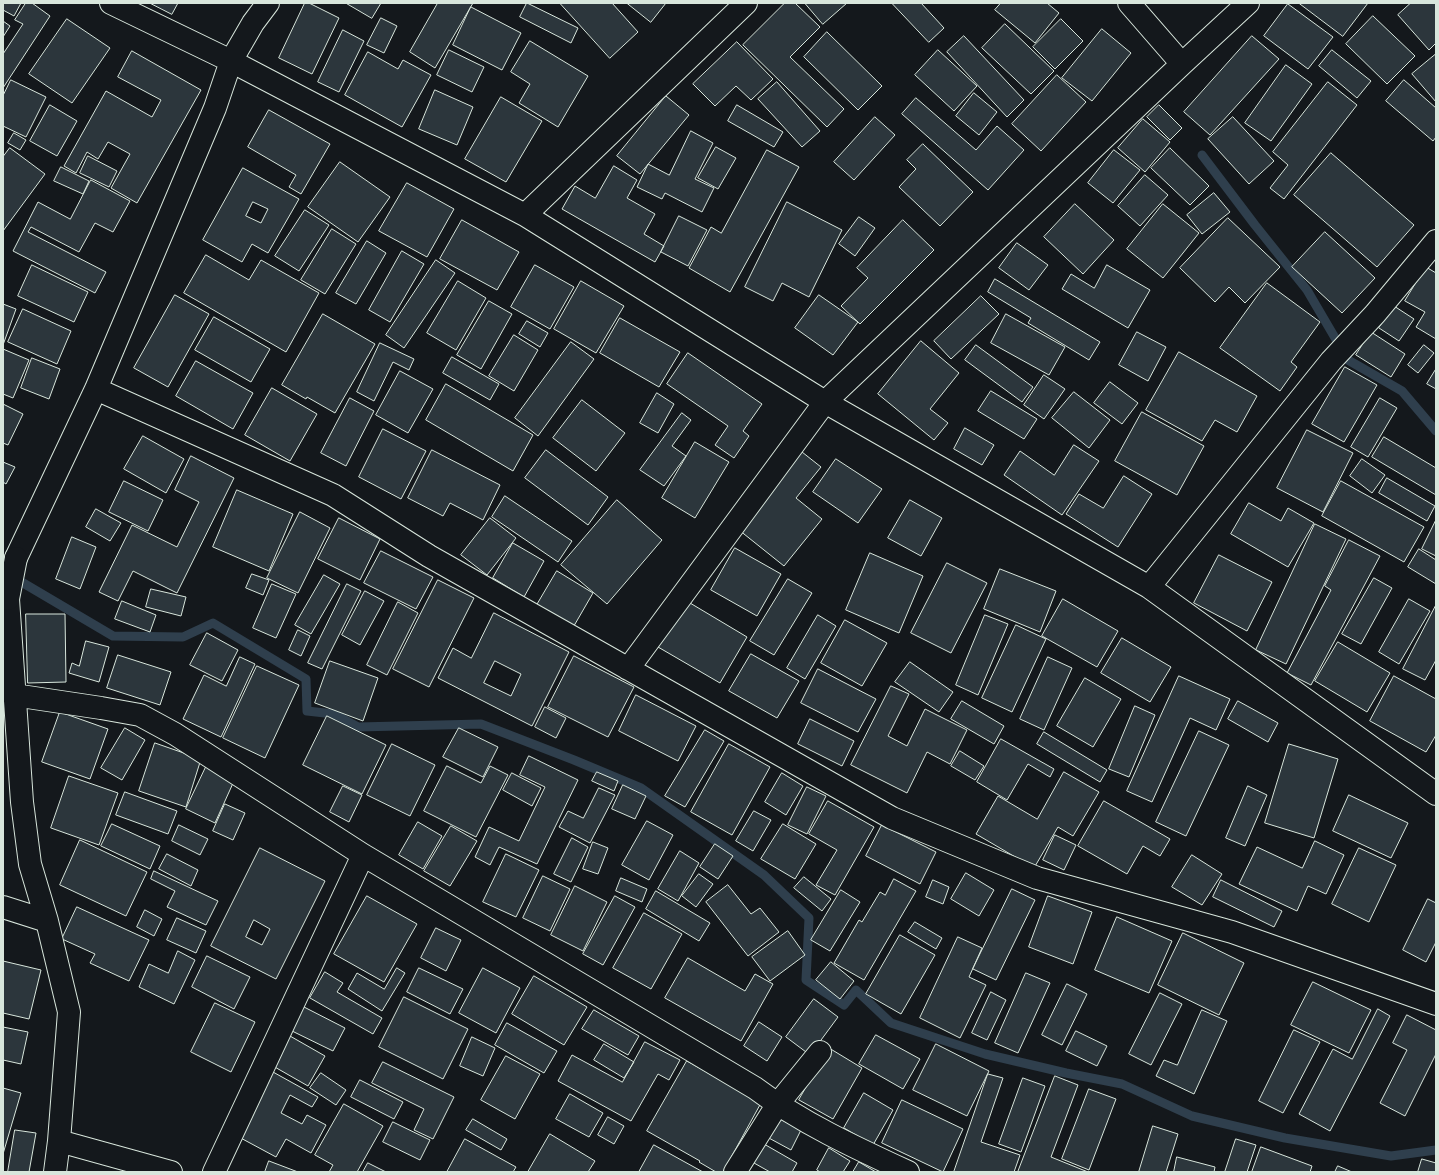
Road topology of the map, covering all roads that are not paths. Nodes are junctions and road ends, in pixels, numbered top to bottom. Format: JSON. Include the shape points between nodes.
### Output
{"nodes":[{"id":1,"x":111,"y":3,"type":"edge"},
{"id":2,"x":268,"y":3,"type":"edge"},
{"id":3,"x":746,"y":3,"type":"edge"},
{"id":4,"x":1129,"y":3,"type":"edge"},
{"id":5,"x":1248,"y":3,"type":"edge"},
{"id":6,"x":231,"y":61,"type":"junction"},
{"id":7,"x":1182,"y":64,"type":"junction"},
{"id":8,"x":525,"y":215,"type":"junction"},
{"id":9,"x":1436,"y":241,"type":"edge"},
{"id":10,"x":96,"y":388,"type":"junction"},
{"id":11,"x":825,"y":402,"type":"junction"},
{"id":12,"x":1149,"y":587,"type":"junction"},
{"id":13,"x":7,"y":603,"type":"edge"},
{"id":14,"x":628,"y":668,"type":"junction"},
{"id":15,"x":14,"y":695,"type":"junction"},
{"id":16,"x":1436,"y":794,"type":"edge"},
{"id":17,"x":363,"y":855,"type":"junction"},
{"id":18,"x":3,"y":907,"type":"edge"},
{"id":19,"x":47,"y":921,"type":"junction"},
{"id":20,"x":1436,"y":1004,"type":"edge"},
{"id":21,"x":820,"y":1052,"type":"dead end"},
{"id":22,"x":777,"y":1105,"type":"junction"},
{"id":23,"x":59,"y":1141,"type":"junction"},
{"id":24,"x":55,"y":1172,"type":"edge"},
{"id":25,"x":171,"y":1172,"type":"edge"},
{"id":26,"x":214,"y":1172,"type":"edge"},
{"id":27,"x":735,"y":1172,"type":"edge"},
{"id":28,"x":908,"y":1172,"type":"edge"}],
"edges":[{"from":1,"to":6,"type":"street"},
{"from":2,"to":6,"type":"street"},
{"from":3,"to":8,"type":"street"},
{"from":4,"to":7,"type":"street"},
{"from":5,"to":7,"type":"street"},
{"from":6,"to":8,"type":"street"},
{"from":6,"to":10,"type":"street","via":[[215,108]]},
{"from":7,"to":11,"type":"street"},
{"from":8,"to":11,"type":"street"},
{"from":9,"to":12,"type":"street","via":[[1342,349]]},
{"from":10,"to":13,"type":"street","via":[[16,558]]},
{"from":10,"to":14,"type":"street","via":[[334,495],[429,556]]},
{"from":11,"to":12,"type":"street"},
{"from":11,"to":14,"type":"street"},
{"from":12,"to":16,"type":"street"},
{"from":13,"to":15,"type":"street"},
{"from":14,"to":20,"type":"street","via":[[892,818],[1036,878],[1232,932]]},
{"from":15,"to":17,"type":"street","via":[[140,715],[175,734]]},
{"from":15,"to":19,"type":"street","via":[[22,802],[30,864]]},
{"from":17,"to":22,"type":"street","via":[[755,1088]]},
{"from":17,"to":26,"type":"street"},
{"from":18,"to":19,"type":"street"},
{"from":19,"to":23,"type":"street","via":[[69,1012]]},
{"from":21,"to":22,"type":"street"},
{"from":22,"to":27,"type":"street"},
{"from":22,"to":28,"type":"street","via":[[868,1154]]},
{"from":23,"to":24,"type":"street"},
{"from":23,"to":25,"type":"street"}]}
